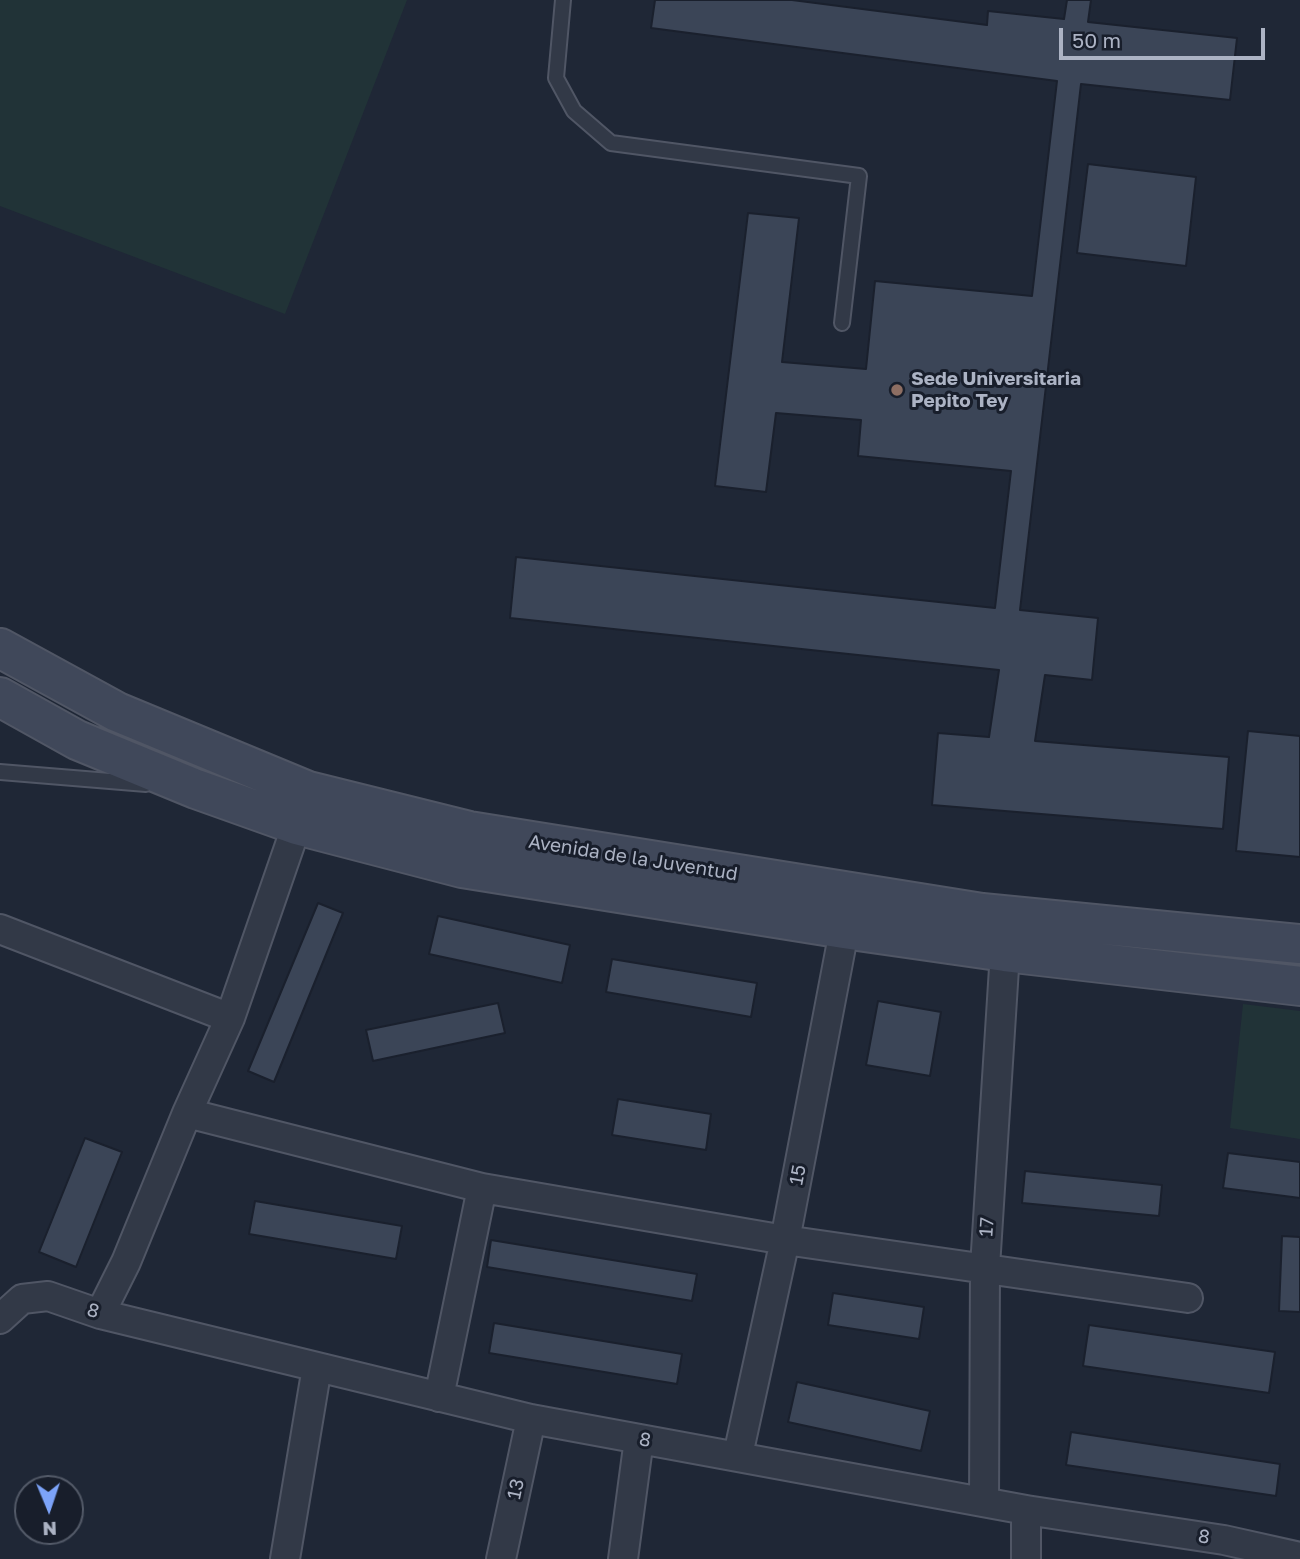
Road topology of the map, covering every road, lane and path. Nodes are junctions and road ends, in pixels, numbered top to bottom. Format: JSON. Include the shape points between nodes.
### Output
{"nodes":[{"id":1,"x":563,"y":0,"type":"edge"},
{"id":2,"x":842,"y":323,"type":"dead end"},
{"id":3,"x":0,"y":648,"type":"edge"},
{"id":4,"x":0,"y":697,"type":"edge"},
{"id":5,"x":0,"y":772,"type":"edge"},
{"id":6,"x":196,"y":789,"type":"junction"},
{"id":7,"x":302,"y":808,"type":"junction"},
{"id":8,"x":848,"y":912,"type":"junction"},
{"id":9,"x":0,"y":929,"type":"edge"},
{"id":10,"x":1300,"y":944,"type":"edge"},
{"id":11,"x":1005,"y":952,"type":"junction"},
{"id":12,"x":1300,"y":986,"type":"edge"},
{"id":13,"x":230,"y":1018,"type":"junction"},
{"id":14,"x":187,"y":1113,"type":"junction"},
{"id":15,"x":482,"y":1188,"type":"junction"},
{"id":16,"x":785,"y":1240,"type":"junction"},
{"id":17,"x":985,"y":1267,"type":"junction"},
{"id":18,"x":1188,"y":1298,"type":"dead end"},
{"id":19,"x":100,"y":1314,"type":"junction"},
{"id":20,"x":1,"y":1316,"type":"edge"},
{"id":21,"x":317,"y":1367,"type":"junction"},
{"id":22,"x":439,"y":1396,"type":"junction"},
{"id":23,"x":531,"y":1419,"type":"junction"},
{"id":24,"x":639,"y":1439,"type":"junction"},
{"id":25,"x":738,"y":1455,"type":"junction"},
{"id":26,"x":984,"y":1502,"type":"junction"},
{"id":27,"x":1026,"y":1510,"type":"junction"},
{"id":28,"x":1300,"y":1556,"type":"edge"},
{"id":29,"x":285,"y":1559,"type":"edge"},
{"id":30,"x":501,"y":1559,"type":"edge"},
{"id":31,"x":623,"y":1559,"type":"edge"},
{"id":32,"x":1026,"y":1559,"type":"edge"}],
"edges":[{"from":1,"to":2,"type":"lane","via":[[556,78],[574,111],[611,143],[859,176]]},
{"from":3,"to":7,"type":"main road","name":"Avenida de la Juventud"},
{"from":4,"to":6,"type":"main road","name":"Avenida de la Juventud","via":[[76,740]]},
{"from":5,"to":6,"type":"lane"},
{"from":6,"to":7,"type":"main road","name":"Avenida de la Juventud"},
{"from":7,"to":8,"type":"main road","name":"Avenida de la Juventud","via":[[465,849]]},
{"from":7,"to":13,"type":"street"},
{"from":8,"to":10,"type":"main road","name":"Avenida de la Juventud","via":[[982,913]]},
{"from":8,"to":11,"type":"main road","name":"Avenida de la Juventud"},
{"from":8,"to":16,"type":"street","name":"15"},
{"from":9,"to":13,"type":"street"},
{"from":11,"to":12,"type":"main road","name":"Avenida de la Juventud"},
{"from":11,"to":17,"type":"street","name":"17"},
{"from":13,"to":14,"type":"street"},
{"from":14,"to":15,"type":"street"},
{"from":14,"to":19,"type":"street"},
{"from":15,"to":16,"type":"street"},
{"from":15,"to":22,"type":"street"},
{"from":16,"to":17,"type":"street"},
{"from":16,"to":25,"type":"street","name":"15"},
{"from":17,"to":18,"type":"street"},
{"from":17,"to":26,"type":"street","name":"17"},
{"from":19,"to":20,"type":"street","name":"8","via":[[48,1296],[22,1299]]},
{"from":19,"to":21,"type":"street","name":"8"},
{"from":21,"to":22,"type":"street","name":"8"},
{"from":21,"to":29,"type":"street"},
{"from":22,"to":23,"type":"street","name":"8"},
{"from":23,"to":24,"type":"street","name":"8"},
{"from":23,"to":30,"type":"street","name":"13"},
{"from":24,"to":25,"type":"street","name":"8"},
{"from":24,"to":31,"type":"street"},
{"from":25,"to":26,"type":"street","name":"8"},
{"from":26,"to":27,"type":"street","name":"8"},
{"from":27,"to":28,"type":"street","name":"8"},
{"from":27,"to":32,"type":"street"}]}
